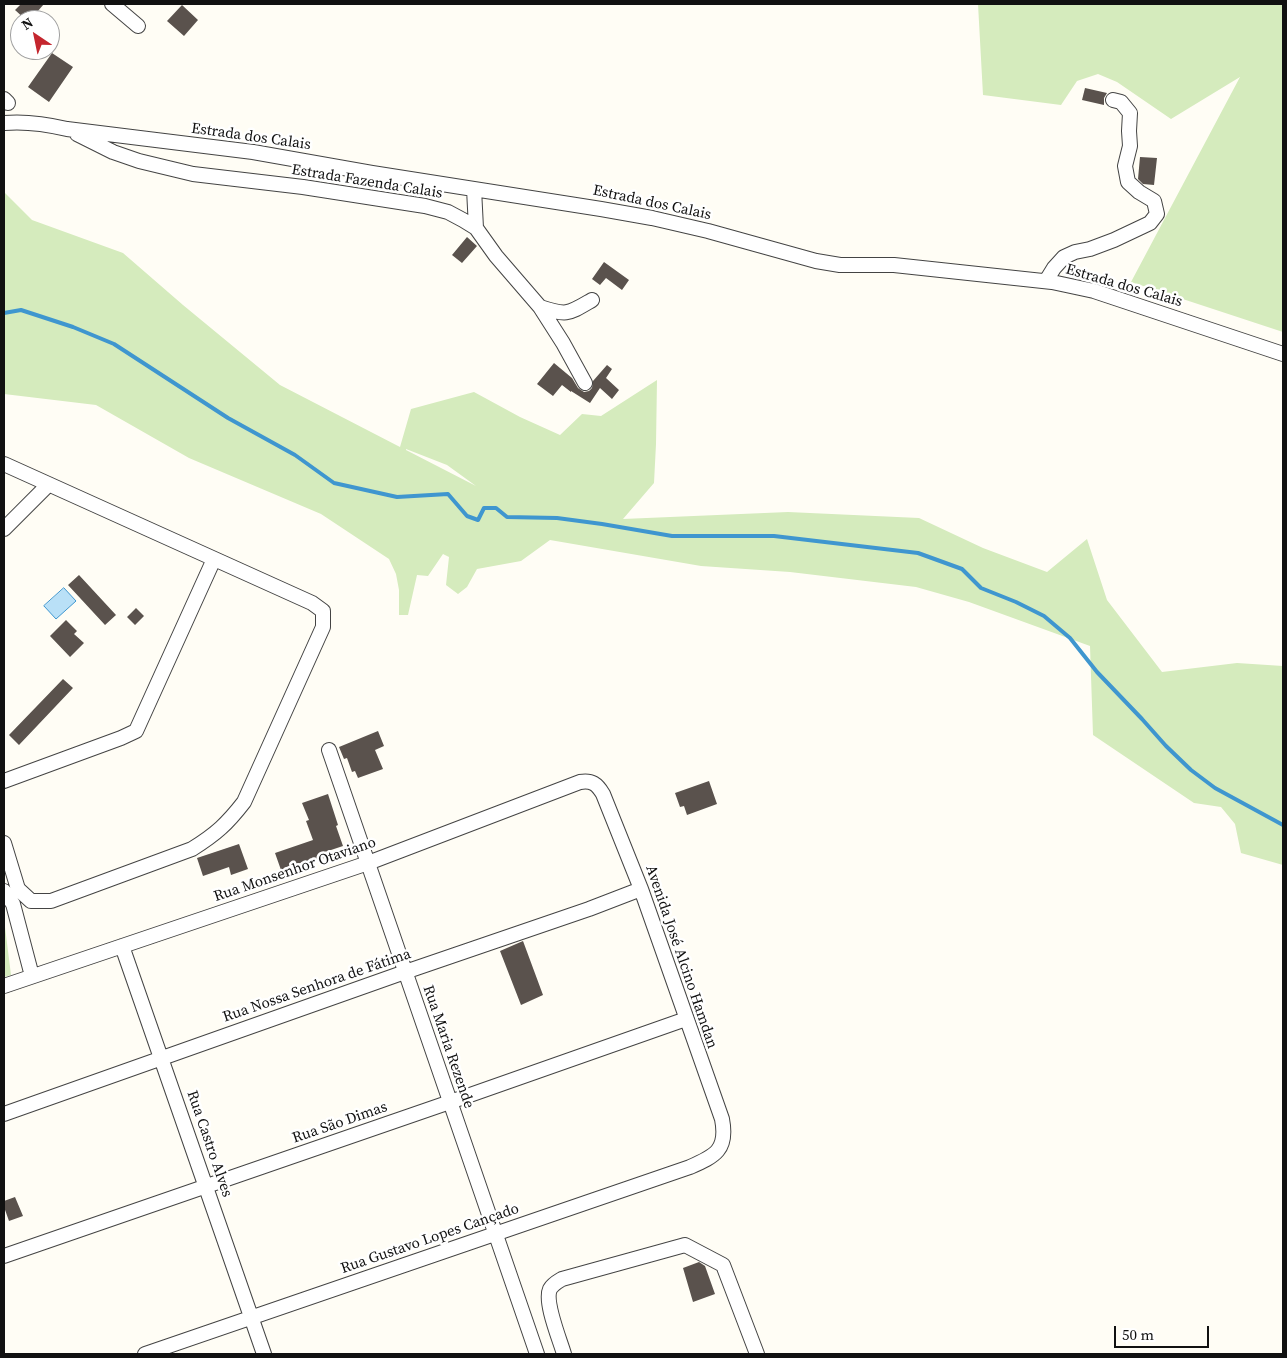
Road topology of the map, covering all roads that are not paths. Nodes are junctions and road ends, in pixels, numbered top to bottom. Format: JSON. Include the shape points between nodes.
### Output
{"nodes":[{"id":1,"x":112,"y":4,"type":"edge"},
{"id":2,"x":138,"y":26,"type":"dead end"},
{"id":3,"x":1113,"y":100,"type":"dead end"},
{"id":4,"x":4,"y":123,"type":"edge"},
{"id":5,"x":67,"y":129,"type":"junction"},
{"id":6,"x":474,"y":189,"type":"junction"},
{"id":7,"x":476,"y":228,"type":"junction"},
{"id":8,"x":1046,"y":281,"type":"junction"},
{"id":9,"x":592,"y":300,"type":"dead end"},
{"id":10,"x":540,"y":307,"type":"junction"},
{"id":11,"x":1283,"y":354,"type":"edge"},
{"id":12,"x":585,"y":384,"type":"dead end"},
{"id":13,"x":4,"y":464,"type":"edge"},
{"id":14,"x":48,"y":485,"type":"junction"},
{"id":15,"x":4,"y":529,"type":"edge"},
{"id":16,"x":214,"y":559,"type":"junction"},
{"id":17,"x":329,"y":750,"type":"dead end"},
{"id":18,"x":4,"y":781,"type":"edge"},
{"id":19,"x":594,"y":782,"type":"joint"},
{"id":20,"x":4,"y":843,"type":"edge"},
{"id":21,"x":368,"y":863,"type":"junction"},
{"id":22,"x":641,"y":889,"type":"junction"},
{"id":23,"x":4,"y":890,"type":"edge"},
{"id":24,"x":122,"y":946,"type":"junction"},
{"id":25,"x":406,"y":972,"type":"junction"},
{"id":26,"x":32,"y":976,"type":"junction"},
{"id":27,"x":4,"y":986,"type":"edge"},
{"id":28,"x":686,"y":1019,"type":"junction"},
{"id":29,"x":162,"y":1058,"type":"junction"},
{"id":30,"x":450,"y":1102,"type":"junction"},
{"id":31,"x":4,"y":1114,"type":"edge"},
{"id":32,"x":721,"y":1147,"type":"joint"},
{"id":33,"x":206,"y":1186,"type":"junction"},
{"id":34,"x":496,"y":1234,"type":"junction"},
{"id":35,"x":4,"y":1256,"type":"edge"},
{"id":36,"x":251,"y":1318,"type":"junction"},
{"id":37,"x":145,"y":1354,"type":"edge"},
{"id":38,"x":264,"y":1354,"type":"edge"},
{"id":39,"x":537,"y":1354,"type":"edge"},
{"id":40,"x":564,"y":1354,"type":"edge"},
{"id":41,"x":757,"y":1354,"type":"edge"}],
"edges":[{"from":1,"to":2,"type":"street"},
{"from":3,"to":8,"type":"street","via":[[1121,102],[1130,113],[1130,146],[1125,166],[1128,182],[1154,201],[1157,214],[1150,223],[1122,236],[1064,257]]},
{"from":4,"to":5,"type":"street","name":"Estrada dos Calais","via":[[46,124]]},
{"from":5,"to":6,"type":"street","name":"Estrada dos Calais","via":[[253,152]]},
{"from":5,"to":7,"type":"street","name":"Estrada Fazenda Calais","via":[[113,152],[193,174],[425,206],[448,212]]},
{"from":6,"to":7,"type":"street"},
{"from":6,"to":8,"type":"street","name":"Estrada dos Calais","via":[[652,218],[840,265],[894,265]]},
{"from":7,"to":10,"type":"street","name":"Estrada Fazenda Calais"},
{"from":8,"to":11,"type":"street","name":"Estrada dos Calais","via":[[1094,291]]},
{"from":9,"to":10,"type":"street","via":[[566,314]]},
{"from":10,"to":12,"type":"street","name":"Estrada Fazenda Calais"},
{"from":13,"to":14,"type":"street"},
{"from":14,"to":15,"type":"street"},
{"from":14,"to":16,"type":"street"},
{"from":16,"to":18,"type":"street","via":[[136,731]]},
{"from":16,"to":20,"type":"street","via":[[323,611],[323,627],[244,802],[224,826],[192,849],[51,901],[31,901],[18,889]]},
{"from":17,"to":21,"type":"street","name":"Rua Maria Rezende"},
{"from":19,"to":21,"type":"street","name":"Rua Monsenhor Otaviano","via":[[580,782]]},
{"from":19,"to":22,"type":"street","name":"Avenida José Alcino Hamdan","via":[[604,794]]},
{"from":21,"to":24,"type":"street","name":"Rua Monsenhor Otaviano"},
{"from":21,"to":25,"type":"street","name":"Rua Maria Rezende"},
{"from":22,"to":25,"type":"street","name":"Rua Nossa Senhora de Fátima"},
{"from":22,"to":28,"type":"street","name":"Avenida José Alcino Hamdan"},
{"from":23,"to":26,"type":"street","via":[[13,904]]},
{"from":24,"to":26,"type":"street","name":"Rua Monsenhor Otaviano"},
{"from":24,"to":29,"type":"street","name":"Rua Castro Alves"},
{"from":25,"to":29,"type":"street","name":"Rua Nossa Senhora de Fátima"},
{"from":25,"to":30,"type":"street","name":"Rua Maria Rezende"},
{"from":26,"to":27,"type":"street","name":"Rua Monsenhor Otaviano"},
{"from":28,"to":30,"type":"street","name":"Rua São Dimas"},
{"from":28,"to":32,"type":"street","name":"Avenida José Alcino Hamdan","via":[[722,1119]]},
{"from":29,"to":31,"type":"street","name":"Rua Nossa Senhora de Fátima"},
{"from":29,"to":33,"type":"street","name":"Rua Castro Alves"},
{"from":30,"to":33,"type":"street","name":"Rua São Dimas"},
{"from":30,"to":34,"type":"street","name":"Rua Maria Rezende"},
{"from":32,"to":34,"type":"street","name":"Rua Gustavo Lopes Cançado","via":[[708,1159],[690,1167]]},
{"from":33,"to":35,"type":"street","name":"Rua São Dimas"},
{"from":33,"to":36,"type":"street","name":"Rua Castro Alves"},
{"from":34,"to":36,"type":"street","name":"Rua Gustavo Lopes Cançado"},
{"from":34,"to":39,"type":"street","name":"Rua Maria Rezende"},
{"from":36,"to":37,"type":"street","name":"Rua Gustavo Lopes Cançado"},
{"from":36,"to":38,"type":"street","name":"Rua Castro Alves"},
{"from":40,"to":41,"type":"street","via":[[548,1302],[549,1290],[554,1284],[562,1279],[685,1245],[723,1265]]}]}
